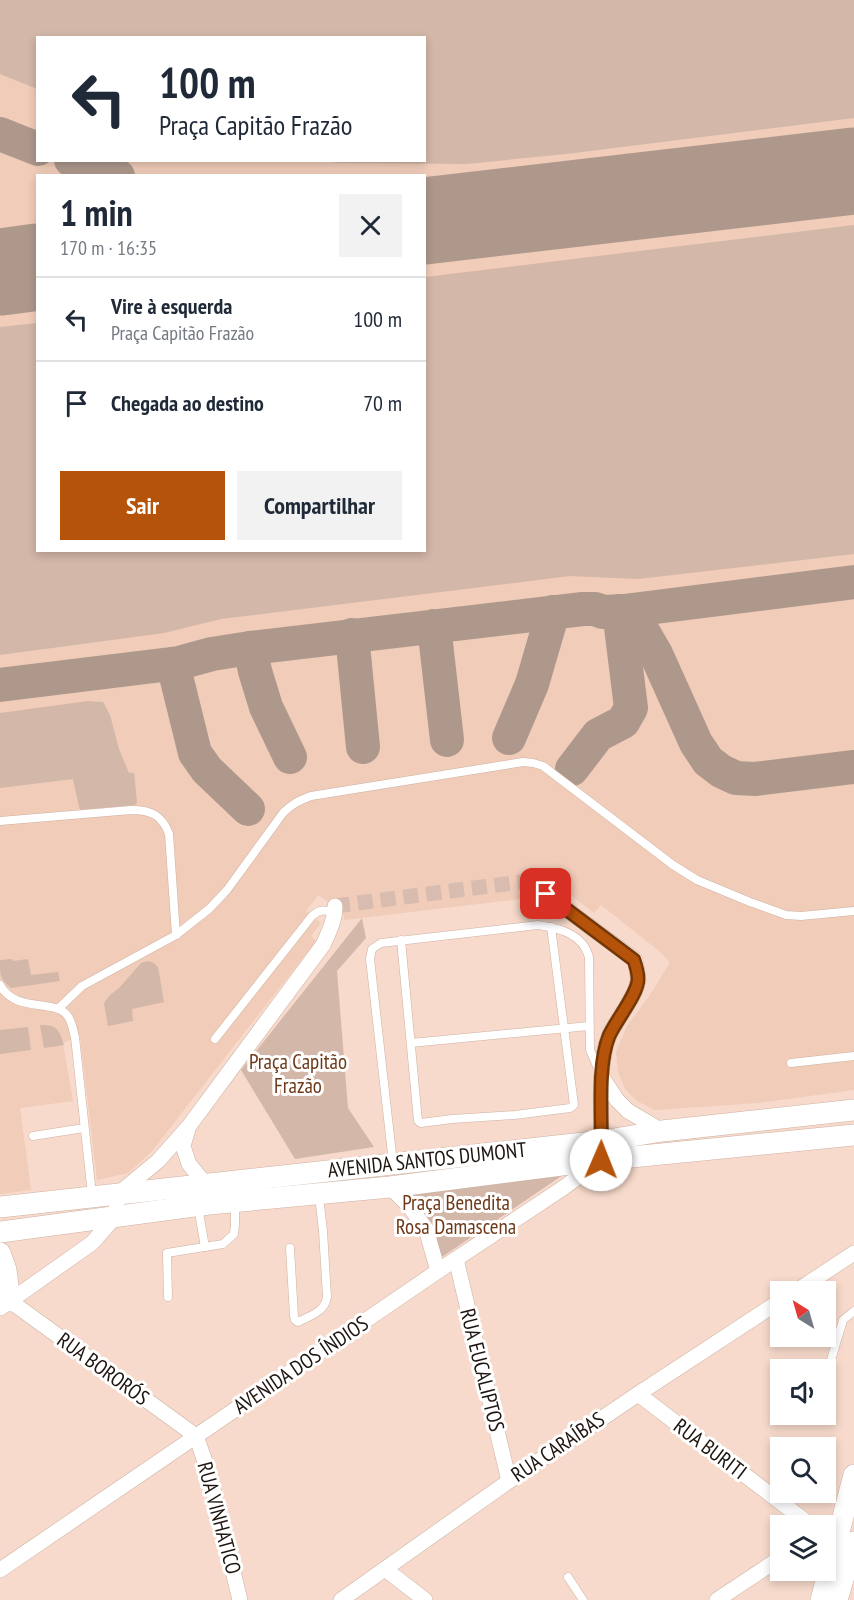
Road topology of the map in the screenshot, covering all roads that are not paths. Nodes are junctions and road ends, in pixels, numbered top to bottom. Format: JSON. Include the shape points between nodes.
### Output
{"nodes":[{"id":1,"x":0,"y":821,"type":"edge"},
{"id":2,"x":528,"y":881,"type":"tunnel mouth"},
{"id":3,"x":335,"y":910,"type":"joint"},
{"id":4,"x":854,"y":911,"type":"edge"},
{"id":5,"x":552,"y":927,"type":"junction"},
{"id":6,"x":176,"y":935,"type":"junction"},
{"id":7,"x":401,"y":940,"type":"junction"},
{"id":8,"x":0,"y":985,"type":"edge"},
{"id":9,"x":59,"y":1008,"type":"junction"},
{"id":10,"x":590,"y":1026,"type":"junction"},
{"id":11,"x":563,"y":1029,"type":"junction"},
{"id":12,"x":215,"y":1039,"type":"dead end"},
{"id":13,"x":411,"y":1044,"type":"junction"},
{"id":14,"x":854,"y":1056,"type":"edge"},
{"id":15,"x":791,"y":1063,"type":"dead end"},
{"id":16,"x":602,"y":1077,"type":"junction"},
{"id":17,"x":854,"y":1110,"type":"edge"},
{"id":18,"x":716,"y":1125,"type":"junction"},
{"id":19,"x":189,"y":1126,"type":"junction"},
{"id":20,"x":84,"y":1128,"type":"junction"},
{"id":21,"x":662,"y":1131,"type":"junction"},
{"id":22,"x":33,"y":1136,"type":"dead end"},
{"id":23,"x":854,"y":1136,"type":"edge"},
{"id":24,"x":718,"y":1148,"type":"junction"},
{"id":25,"x":602,"y":1151,"type":"junction"},
{"id":26,"x":393,"y":1164,"type":"junction"},
{"id":27,"x":390,"y":1187,"type":"junction"},
{"id":28,"x":118,"y":1194,"type":"junction"},
{"id":29,"x":319,"y":1194,"type":"junction"},
{"id":30,"x":92,"y":1197,"type":"junction"},
{"id":31,"x":204,"y":1198,"type":"junction"},
{"id":32,"x":235,"y":1202,"type":"junction"},
{"id":33,"x":0,"y":1207,"type":"edge"},
{"id":34,"x":115,"y":1217,"type":"junction"},
{"id":35,"x":0,"y":1232,"type":"edge"},
{"id":36,"x":205,"y":1247,"type":"junction"},
{"id":37,"x":290,"y":1248,"type":"dead end"},
{"id":38,"x":0,"y":1253,"type":"edge"},
{"id":39,"x":854,"y":1253,"type":"edge"},
{"id":40,"x":456,"y":1259,"type":"junction"},
{"id":41,"x":438,"y":1271,"type":"junction"},
{"id":42,"x":812,"y":1281,"type":"edge"},
{"id":43,"x":168,"y":1297,"type":"dead end"},
{"id":44,"x":5,"y":1305,"type":"edge"},
{"id":45,"x":770,"y":1308,"type":"edge"},
{"id":46,"x":854,"y":1311,"type":"edge"},
{"id":47,"x":831,"y":1359,"type":"edge"},
{"id":48,"x":638,"y":1394,"type":"junction"},
{"id":49,"x":196,"y":1436,"type":"junction"},
{"id":50,"x":854,"y":1475,"type":"edge"},
{"id":51,"x":509,"y":1480,"type":"junction"},
{"id":52,"x":798,"y":1515,"type":"edge"},
{"id":53,"x":843,"y":1535,"type":"edge"},
{"id":54,"x":770,"y":1565,"type":"edge"},
{"id":55,"x":386,"y":1569,"type":"junction"},
{"id":56,"x":0,"y":1570,"type":"edge"},
{"id":57,"x":568,"y":1577,"type":"dead end"},
{"id":58,"x":240,"y":1600,"type":"edge"},
{"id":59,"x":341,"y":1600,"type":"edge"},
{"id":60,"x":425,"y":1600,"type":"edge"},
{"id":61,"x":583,"y":1600,"type":"edge"},
{"id":62,"x":717,"y":1600,"type":"edge"},
{"id":63,"x":821,"y":1600,"type":"edge"},
{"id":64,"x":837,"y":1600,"type":"edge"}],
"edges":[{"from":1,"to":6,"type":"lane","via":[[147,810],[166,826],[169,834]]},
{"from":2,"to":16,"type":"street","via":[[634,960],[636,988],[604,1049]]},
{"from":3,"to":12,"type":"lane","via":[[318,911],[312,916]]},
{"from":3,"to":19,"type":"street","via":[[323,945]]},
{"from":4,"to":6,"type":"lane","via":[[786,915],[697,880],[543,766],[523,762],[300,800],[283,813],[227,890]]},
{"from":5,"to":7,"type":"lane","via":[[538,925]]},
{"from":5,"to":10,"type":"lane","via":[[573,936],[586,949],[590,967]]},
{"from":5,"to":11,"type":"lane"},
{"from":6,"to":9,"type":"lane","via":[[82,986]]},
{"from":7,"to":13,"type":"lane"},
{"from":7,"to":26,"type":"lane","via":[[381,943],[372,949],[370,959]]},
{"from":8,"to":9,"type":"lane","via":[[18,1000]]},
{"from":9,"to":20,"type":"lane","via":[[67,1015],[75,1037]]},
{"from":10,"to":11,"type":"lane"},
{"from":10,"to":16,"type":"lane","via":[[590,1050]]},
{"from":11,"to":13,"type":"lane"},
{"from":11,"to":13,"type":"lane","via":[[574,1105],[515,1115],[419,1123]]},
{"from":14,"to":15,"type":"lane"},
{"from":16,"to":21,"type":"street","via":[[627,1112]]},
{"from":16,"to":25,"type":"street"},
{"from":17,"to":18,"type":"main road","name":"AVENIDA SANTOS DUMONT"},
{"from":18,"to":21,"type":"main road","name":"AVENIDA SANTOS DUMONT"},
{"from":18,"to":24,"type":"main road"},
{"from":19,"to":28,"type":"street","via":[[158,1161]]},
{"from":19,"to":31,"type":"street","via":[[183,1146]]},
{"from":20,"to":22,"type":"lane"},
{"from":20,"to":30,"type":"lane"},
{"from":21,"to":25,"type":"main road","name":"AVENIDA SANTOS DUMONT"},
{"from":23,"to":24,"type":"main road","name":"AVENIDA SANTOS DUMONT"},
{"from":24,"to":25,"type":"main road","name":"AVENIDA SANTOS DUMONT"},
{"from":25,"to":26,"type":"main road","name":"AVENIDA SANTOS DUMONT"},
{"from":25,"to":27,"type":"main road","name":"AVENIDA SANTOS DUMONT"},
{"from":25,"to":40,"type":"street","name":"AVENIDA DOS ÍNDIOS","via":[[563,1188]]},
{"from":26,"to":31,"type":"main road","name":"AVENIDA SANTOS DUMONT"},
{"from":27,"to":29,"type":"main road","name":"AVENIDA SANTOS DUMONT"},
{"from":27,"to":41,"type":"street","via":[[426,1229]]},
{"from":28,"to":30,"type":"main road","name":"AVENIDA SANTOS DUMONT"},
{"from":28,"to":31,"type":"main road","name":"AVENIDA SANTOS DUMONT"},
{"from":28,"to":34,"type":"street"},
{"from":29,"to":32,"type":"main road","name":"AVENIDA SANTOS DUMONT"},
{"from":29,"to":37,"type":"lane","via":[[326,1304],[298,1322],[294,1316]]},
{"from":30,"to":33,"type":"main road","name":"AVENIDA SANTOS DUMONT"},
{"from":31,"to":32,"type":"main road","name":"AVENIDA SANTOS DUMONT"},
{"from":31,"to":34,"type":"main road","name":"AVENIDA SANTOS DUMONT"},
{"from":31,"to":36,"type":"lane"},
{"from":32,"to":36,"type":"lane","via":[[234,1234],[223,1244]]},
{"from":34,"to":35,"type":"main road","name":"AVENIDA SANTOS DUMONT"},
{"from":34,"to":44,"type":"street","via":[[92,1243]]},
{"from":36,"to":43,"type":"lane","via":[[167,1253]]},
{"from":38,"to":44,"type":"main road","via":[[6,1270]]},
{"from":39,"to":42,"type":"street"},
{"from":40,"to":41,"type":"street","name":"AVENIDA DOS ÍNDIOS"},
{"from":40,"to":51,"type":"street","name":"RUA EUCALIPTOS"},
{"from":41,"to":49,"type":"street","name":"AVENIDA DOS ÍNDIOS"},
{"from":44,"to":49,"type":"street","name":"RUA BORORÓS"},
{"from":45,"to":48,"type":"street","name":"RUA CARAÍBAS"},
{"from":46,"to":47,"type":"lane","via":[[843,1320]]},
{"from":48,"to":51,"type":"street","name":"RUA CARAÍBAS"},
{"from":48,"to":52,"type":"street","name":"RUA BURITI"},
{"from":49,"to":56,"type":"street","name":"AVENIDA DOS ÍNDIOS"},
{"from":49,"to":58,"type":"street","name":"RUA VINHATICO"},
{"from":50,"to":53,"type":"main road"},
{"from":51,"to":55,"type":"street","name":"RUA CARAÍBAS"},
{"from":53,"to":63,"type":"main road"},
{"from":53,"to":64,"type":"main road"},
{"from":54,"to":62,"type":"street"},
{"from":55,"to":59,"type":"street","name":"RUA CARAÍBAS"},
{"from":55,"to":60,"type":"street"},
{"from":57,"to":61,"type":"lane"}]}
